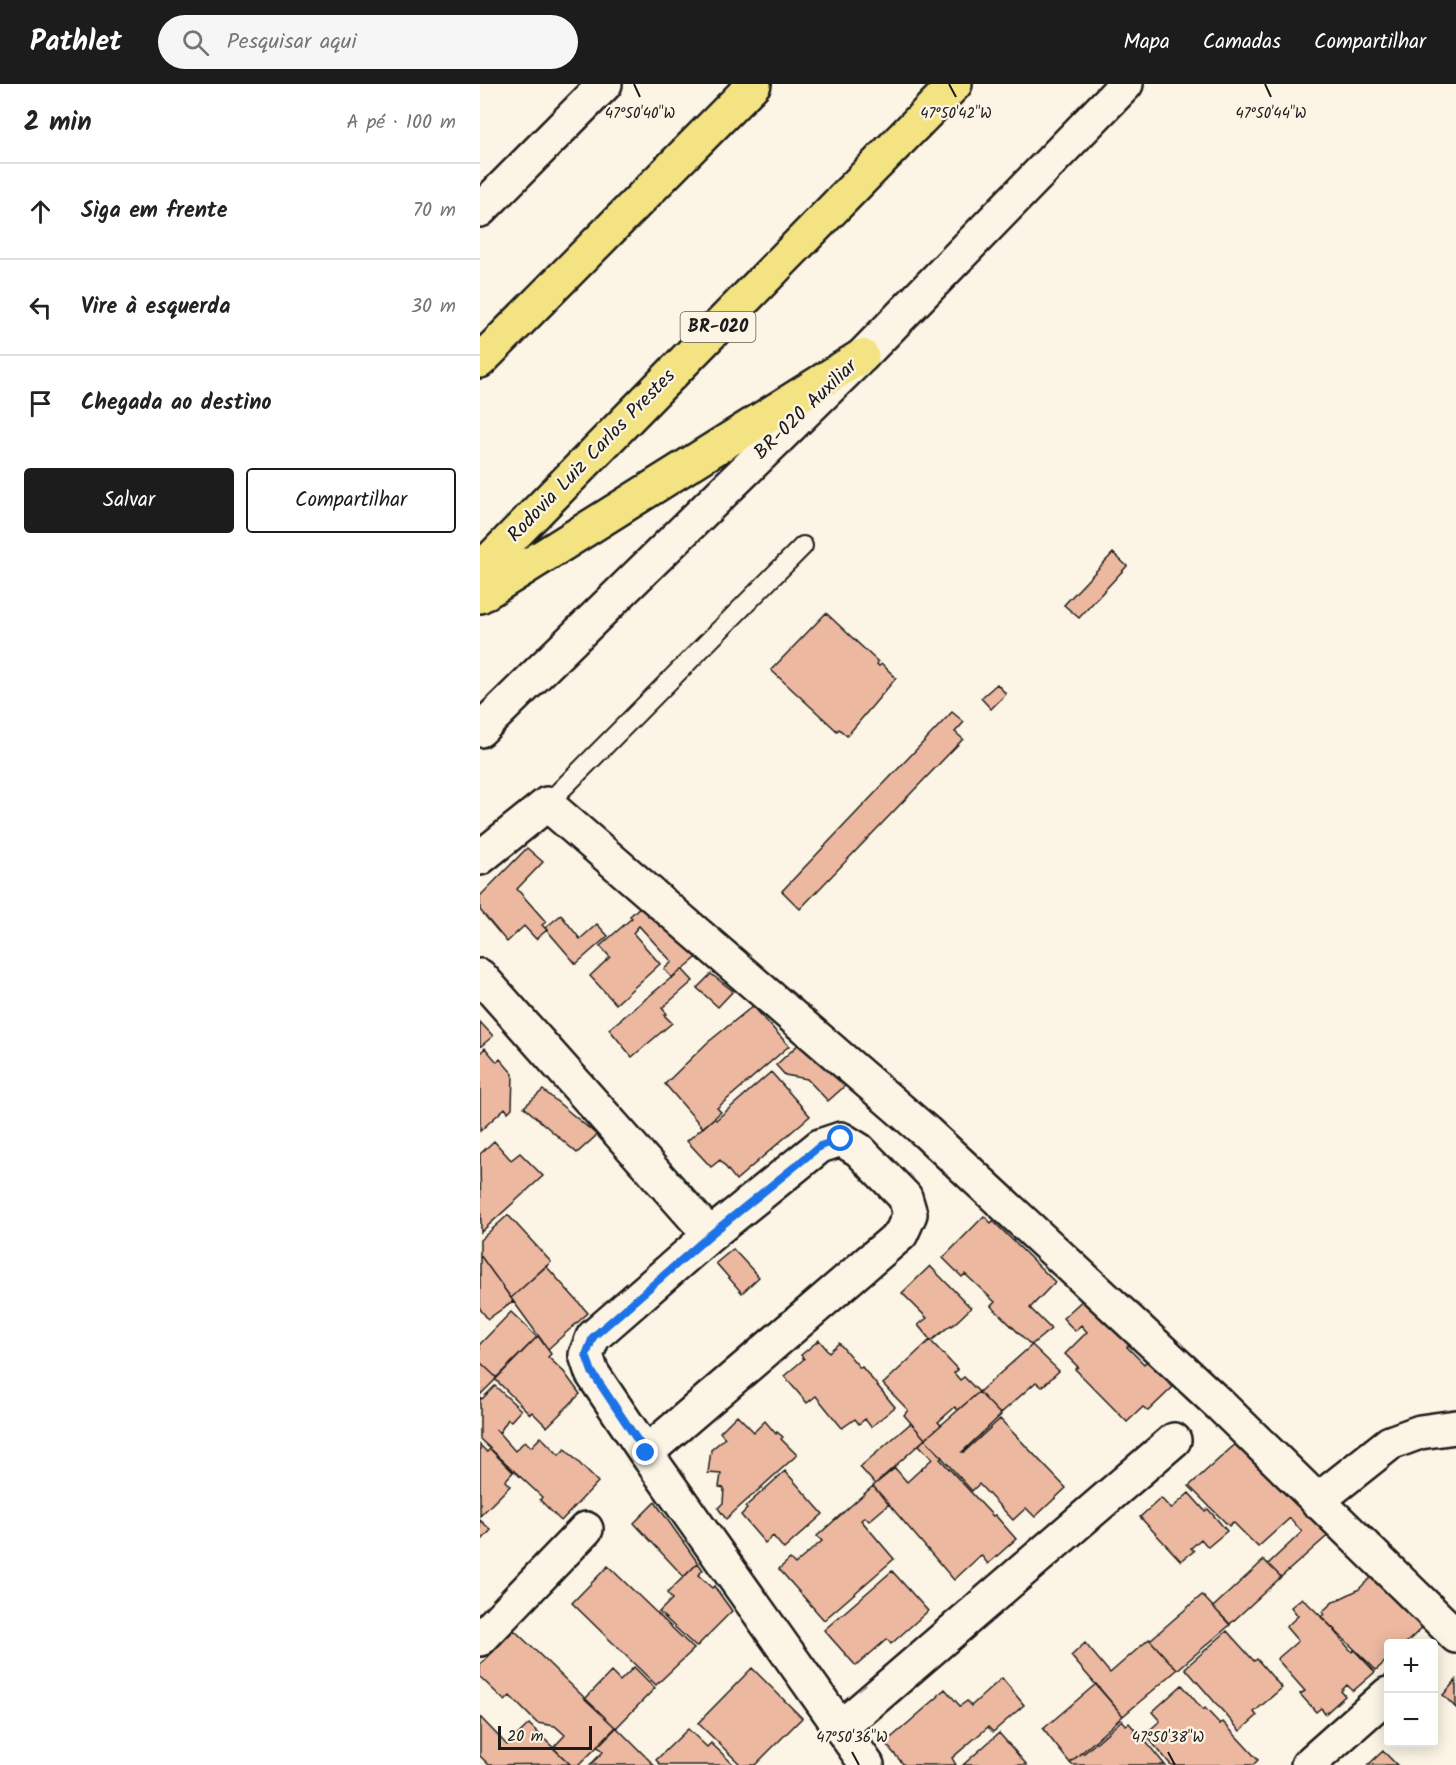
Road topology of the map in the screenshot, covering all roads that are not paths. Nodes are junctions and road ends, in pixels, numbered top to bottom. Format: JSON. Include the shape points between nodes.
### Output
{"nodes":[{"id":1,"x":605,"y":84,"type":"edge"},
{"id":2,"x":754,"y":84,"type":"edge"},
{"id":3,"x":956,"y":84,"type":"edge"},
{"id":4,"x":1126,"y":84,"type":"edge"},
{"id":5,"x":480,"y":210,"type":"edge"},
{"id":6,"x":509,"y":332,"type":"junction"},
{"id":7,"x":480,"y":352,"type":"edge"},
{"id":8,"x":862,"y":356,"type":"junction"},
{"id":9,"x":480,"y":362,"type":"edge"},
{"id":10,"x":803,"y":546,"type":"dead end"},
{"id":11,"x":480,"y":570,"type":"edge"},
{"id":12,"x":480,"y":597,"type":"edge"},
{"id":13,"x":480,"y":730,"type":"edge"},
{"id":14,"x":547,"y":804,"type":"junction"},
{"id":15,"x":480,"y":858,"type":"edge"},
{"id":16,"x":480,"y":976,"type":"edge"},
{"id":17,"x":710,"y":1235,"type":"junction"},
{"id":18,"x":1456,"y":1427,"type":"edge"},
{"id":19,"x":1174,"y":1440,"type":"dead end"},
{"id":20,"x":646,"y":1453,"type":"junction"},
{"id":21,"x":1317,"y":1501,"type":"junction"},
{"id":22,"x":586,"y":1529,"type":"dead end"},
{"id":23,"x":1456,"y":1636,"type":"edge"},
{"id":24,"x":480,"y":1639,"type":"edge"},
{"id":25,"x":1384,"y":1698,"type":"edge"},
{"id":26,"x":840,"y":1728,"type":"junction"},
{"id":27,"x":867,"y":1765,"type":"edge"},
{"id":28,"x":1308,"y":1765,"type":"edge"}],
"edges":[{"from":1,"to":5,"type":"street"},
{"from":2,"to":6,"type":"highway"},
{"from":3,"to":11,"type":"highway","name":"Rodovia Luiz Carlos Prestes","number":"BR-020"},
{"from":4,"to":8,"type":"street","name":"BR-020 Auxiliar"},
{"from":6,"to":7,"type":"highway"},
{"from":6,"to":9,"type":"highway"},
{"from":8,"to":12,"type":"highway"},
{"from":8,"to":13,"type":"street","name":"BR-020 Auxiliar"},
{"from":10,"to":14,"type":"lane"},
{"from":14,"to":15,"type":"street"},
{"from":14,"to":21,"type":"street","via":[[926,1132],[1220,1405]]},
{"from":16,"to":17,"type":"street"},
{"from":17,"to":20,"type":"street","via":[[593,1337],[586,1355],[592,1372]]},
{"from":17,"to":20,"type":"street","via":[[820,1146],[841,1139],[859,1150],[905,1197],[910,1214],[901,1234]]},
{"from":18,"to":21,"type":"street","via":[[1420,1432],[1390,1443]]},
{"from":19,"to":26,"type":"street"},
{"from":20,"to":26,"type":"street"},
{"from":21,"to":23,"type":"street"},
{"from":22,"to":24,"type":"street"},
{"from":25,"to":28,"type":"street"},
{"from":26,"to":27,"type":"street"}]}
